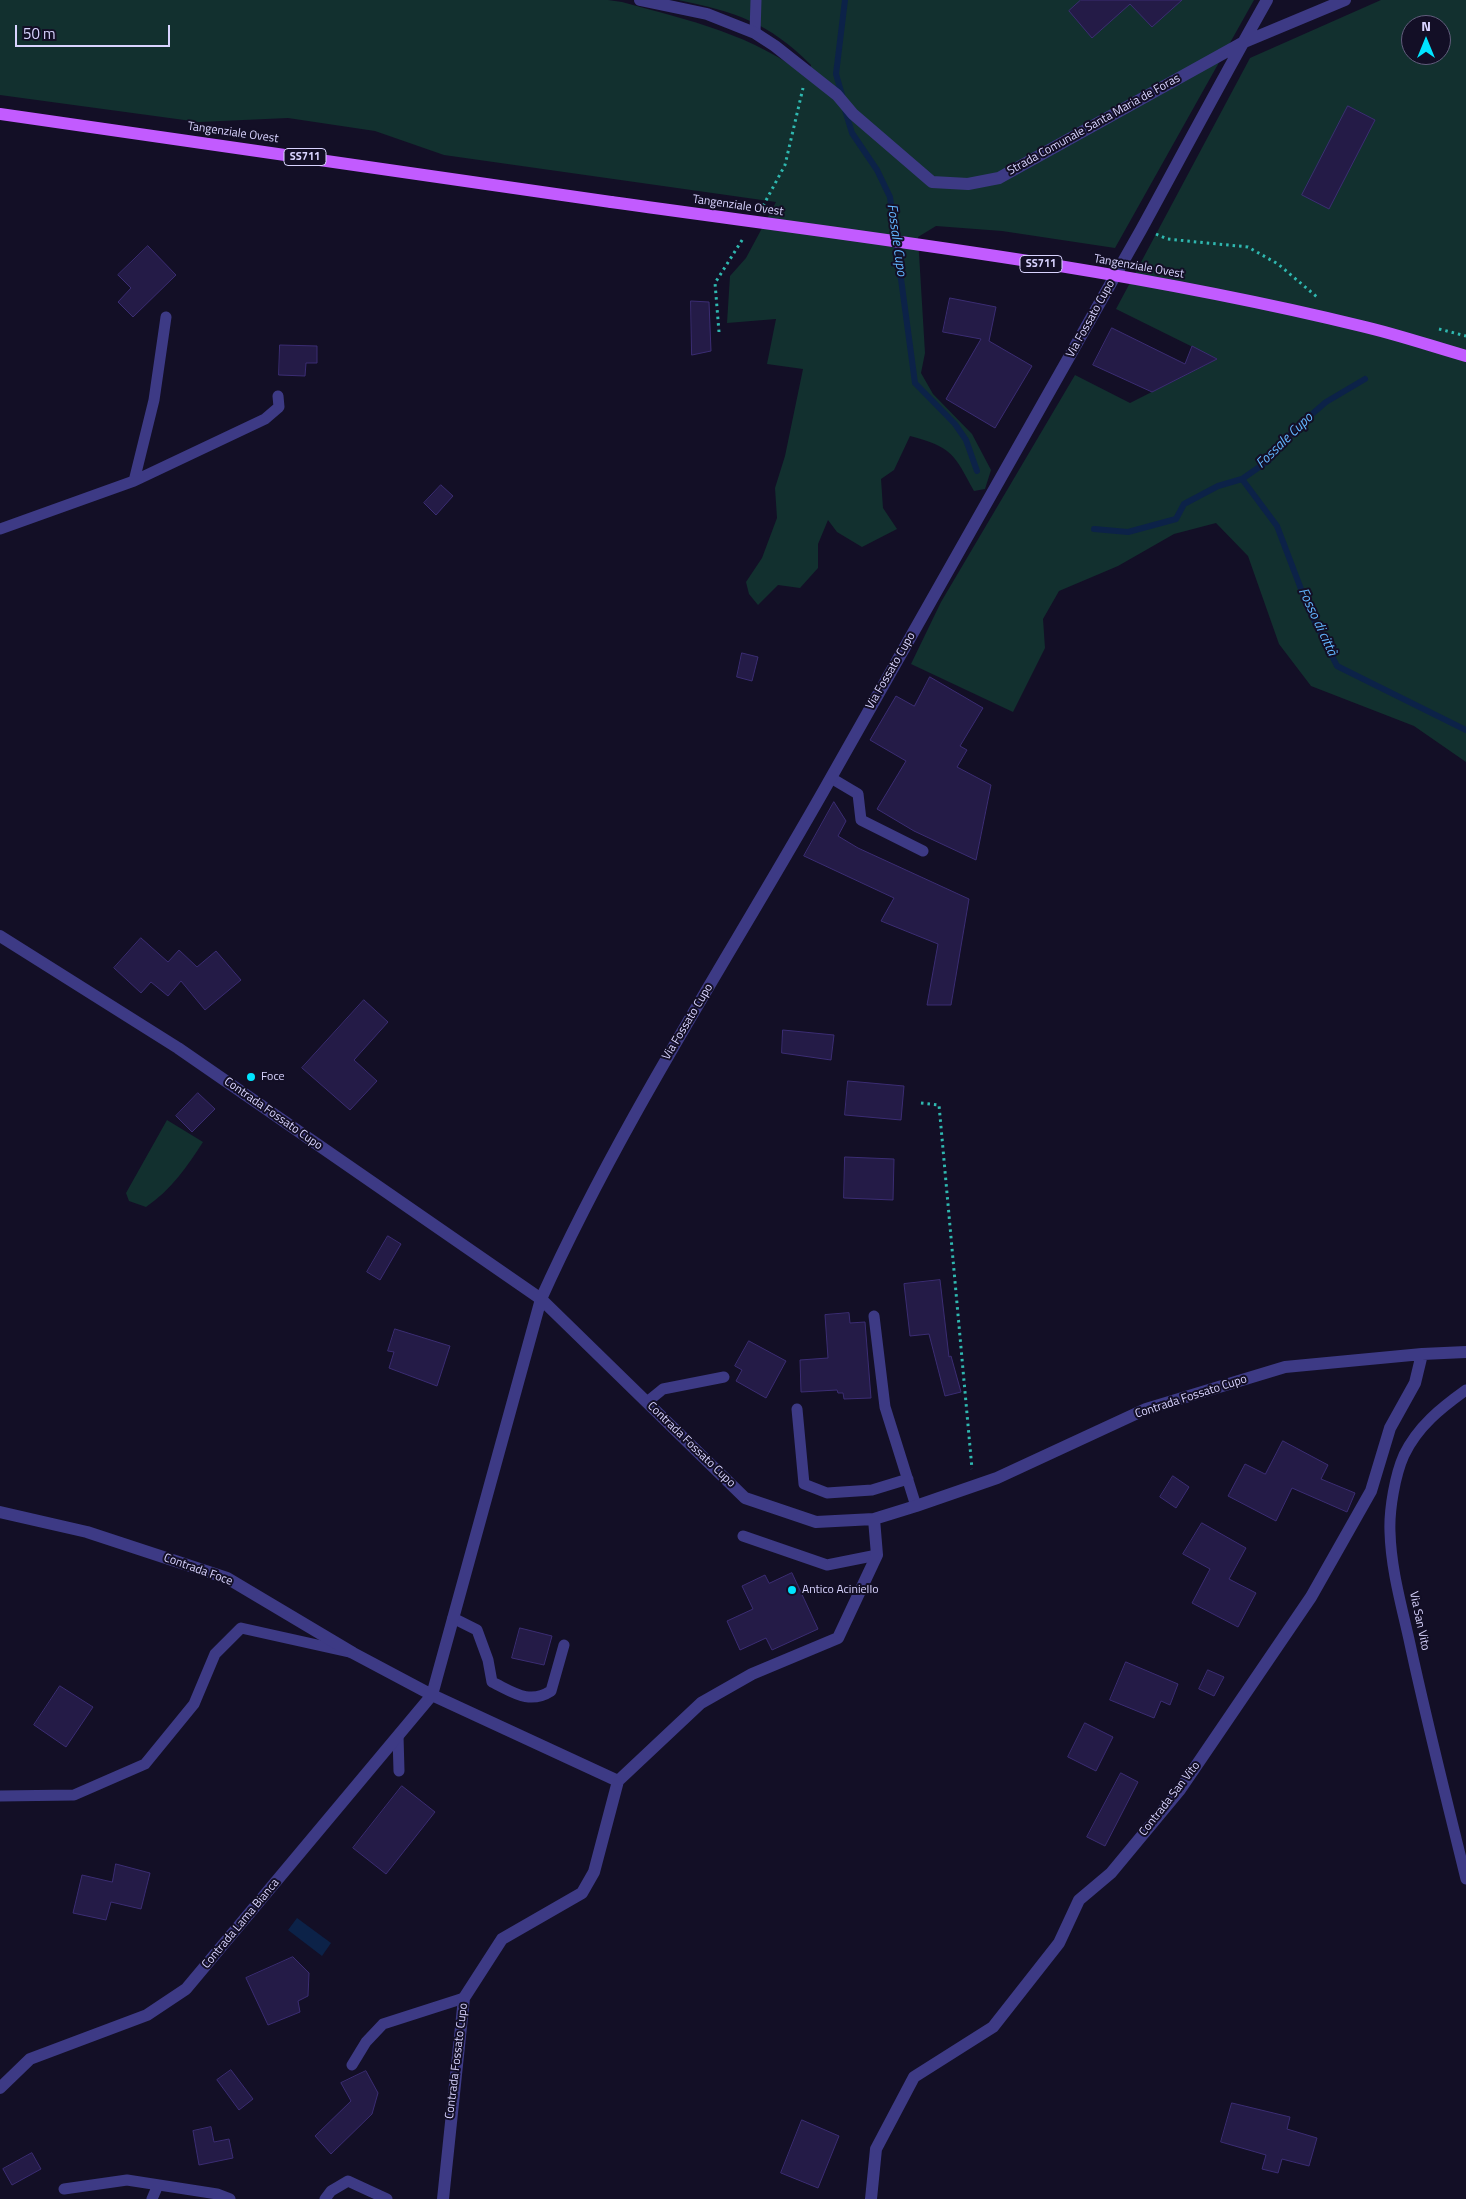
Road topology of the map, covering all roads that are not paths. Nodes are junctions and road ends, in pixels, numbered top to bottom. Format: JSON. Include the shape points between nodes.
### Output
{"nodes":[{"id":1,"x":640,"y":0,"type":"edge"},
{"id":2,"x":756,"y":0,"type":"edge"},
{"id":3,"x":1267,"y":0,"type":"edge"},
{"id":4,"x":1345,"y":0,"type":"edge"},
{"id":5,"x":755,"y":33,"type":"junction"},
{"id":6,"x":1242,"y":44,"type":"junction"},
{"id":7,"x":0,"y":114,"type":"edge"},
{"id":8,"x":166,"y":317,"type":"dead end"},
{"id":9,"x":1466,"y":356,"type":"edge"},
{"id":10,"x":278,"y":396,"type":"dead end"},
{"id":11,"x":134,"y":480,"type":"junction"},
{"id":12,"x":0,"y":529,"type":"edge"},
{"id":13,"x":831,"y":778,"type":"junction"},
{"id":14,"x":923,"y":851,"type":"dead end"},
{"id":15,"x":0,"y":936,"type":"edge"},
{"id":16,"x":541,"y":1299,"type":"junction"},
{"id":17,"x":874,"y":1316,"type":"dead end"},
{"id":18,"x":1466,"y":1352,"type":"edge"},
{"id":19,"x":1422,"y":1354,"type":"junction"},
{"id":20,"x":724,"y":1377,"type":"dead end"},
{"id":21,"x":1466,"y":1390,"type":"edge"},
{"id":22,"x":647,"y":1402,"type":"junction"},
{"id":23,"x":796,"y":1409,"type":"dead end"},
{"id":24,"x":908,"y":1479,"type":"junction"},
{"id":25,"x":916,"y":1506,"type":"junction"},
{"id":26,"x":0,"y":1512,"type":"edge"},
{"id":27,"x":874,"y":1518,"type":"junction"},
{"id":28,"x":743,"y":1536,"type":"dead end"},
{"id":29,"x":877,"y":1555,"type":"junction"},
{"id":30,"x":453,"y":1618,"type":"junction"},
{"id":31,"x":564,"y":1645,"type":"dead end"},
{"id":32,"x":353,"y":1653,"type":"junction"},
{"id":33,"x":432,"y":1695,"type":"junction"},
{"id":34,"x":398,"y":1736,"type":"junction"},
{"id":35,"x":400,"y":1771,"type":"dead end"},
{"id":36,"x":618,"y":1781,"type":"junction"},
{"id":37,"x":0,"y":1796,"type":"edge"},
{"id":38,"x":1466,"y":1879,"type":"edge"},
{"id":39,"x":464,"y":1998,"type":"junction"},
{"id":40,"x":352,"y":2065,"type":"dead end"},
{"id":41,"x":0,"y":2088,"type":"edge"},
{"id":42,"x":158,"y":2185,"type":"junction"},
{"id":43,"x":64,"y":2189,"type":"dead end"},
{"id":44,"x":152,"y":2199,"type":"edge"},
{"id":45,"x":230,"y":2199,"type":"edge"},
{"id":46,"x":325,"y":2199,"type":"edge"},
{"id":47,"x":387,"y":2199,"type":"edge"},
{"id":48,"x":443,"y":2199,"type":"edge"},
{"id":49,"x":871,"y":2199,"type":"edge"}],
"edges":[{"from":1,"to":5,"type":"street","name":"Strada Comunale Santa Maria de Foras","via":[[707,14]]},
{"from":2,"to":5,"type":"lane"},
{"from":3,"to":6,"type":"street","name":"Via Fossato Cupo"},
{"from":4,"to":6,"type":"street","name":"Strada Comunale Santa Maria de Foras"},
{"from":5,"to":6,"type":"street","name":"Strada Comunale Santa Maria de Foras","via":[[808,70],[932,182],[968,184],[999,178]]},
{"from":6,"to":13,"type":"street","name":"Via Fossato Cupo","via":[[1142,229]]},
{"from":7,"to":9,"type":"main road","name":"Tangenziale Ovest","number":"SS711","bridge":true,"via":[[986,254],[1198,290],[1362,326]]},
{"from":8,"to":11,"type":"lane","via":[[154,400]]},
{"from":10,"to":11,"type":"lane","via":[[279,407],[265,419]]},
{"from":11,"to":12,"type":"lane"},
{"from":13,"to":14,"type":"lane","via":[[858,794],[861,820]]},
{"from":13,"to":16,"type":"street","name":"Via Fossato Cupo","via":[[650,1084],[568,1240]]},
{"from":15,"to":16,"type":"street","name":"Contrada Fossato Cupo","via":[[178,1048]]},
{"from":16,"to":22,"type":"street","name":"Contrada Fossato Cupo"},
{"from":16,"to":30,"type":"street"},
{"from":17,"to":24,"type":"lane","via":[[885,1407]]},
{"from":18,"to":19,"type":"street","name":"Contrada Fossato Cupo"},
{"from":19,"to":25,"type":"street","name":"Contrada Fossato Cupo","via":[[1285,1367],[1146,1409],[997,1478]]},
{"from":19,"to":49,"type":"street","name":"Contrada San Vito","via":[[1415,1383],[1390,1428],[1371,1491],[1311,1597],[1179,1792],[1111,1873],[1079,1900],[1059,1943],[993,2027],[914,2077],[876,2149]]},
{"from":20,"to":22,"type":"lane","via":[[663,1389]]},
{"from":21,"to":38,"type":"lane","name":"Via San Vito","via":[[1438,1410],[1418,1431],[1404,1456],[1393,1498],[1390,1531],[1392,1560],[1421,1696]]},
{"from":22,"to":27,"type":"street","name":"Contrada Fossato Cupo","via":[[745,1498],[816,1522]]},
{"from":23,"to":24,"type":"lane","via":[[804,1484],[827,1493],[872,1490]]},
{"from":24,"to":25,"type":"lane"},
{"from":25,"to":27,"type":"street","name":"Contrada Fossato Cupo"},
{"from":26,"to":32,"type":"street","name":"Contrada Foce","via":[[88,1532],[227,1578]]},
{"from":27,"to":29,"type":"street"},
{"from":28,"to":29,"type":"lane","via":[[827,1565]]},
{"from":29,"to":36,"type":"street","via":[[838,1638],[752,1674],[701,1703]]},
{"from":30,"to":31,"type":"lane","via":[[477,1630],[492,1682],[528,1698],[541,1697],[551,1691]]},
{"from":30,"to":33,"type":"street"},
{"from":32,"to":33,"type":"street","name":"Contrada Foce"},
{"from":32,"to":37,"type":"lane","via":[[241,1628],[215,1654],[194,1704],[145,1764],[74,1794]]},
{"from":33,"to":34,"type":"street","name":"Contrada Lama Bianca"},
{"from":33,"to":36,"type":"street","name":"Contrada Foce"},
{"from":34,"to":35,"type":"lane"},
{"from":34,"to":41,"type":"street","name":"Contrada Lama Bianca","via":[[186,1989],[147,2015],[30,2058]]},
{"from":36,"to":39,"type":"street","name":"Contrada Fossato Cupo","via":[[594,1872],[582,1893],[502,1939]]},
{"from":39,"to":40,"type":"lane","via":[[383,2024],[366,2042]]},
{"from":39,"to":48,"type":"street","name":"Contrada Fossato Cupo"},
{"from":42,"to":43,"type":"lane","via":[[126,2180]]},
{"from":42,"to":44,"type":"lane"},
{"from":42,"to":45,"type":"lane"},
{"from":46,"to":47,"type":"lane","via":[[348,2181]]}]}
